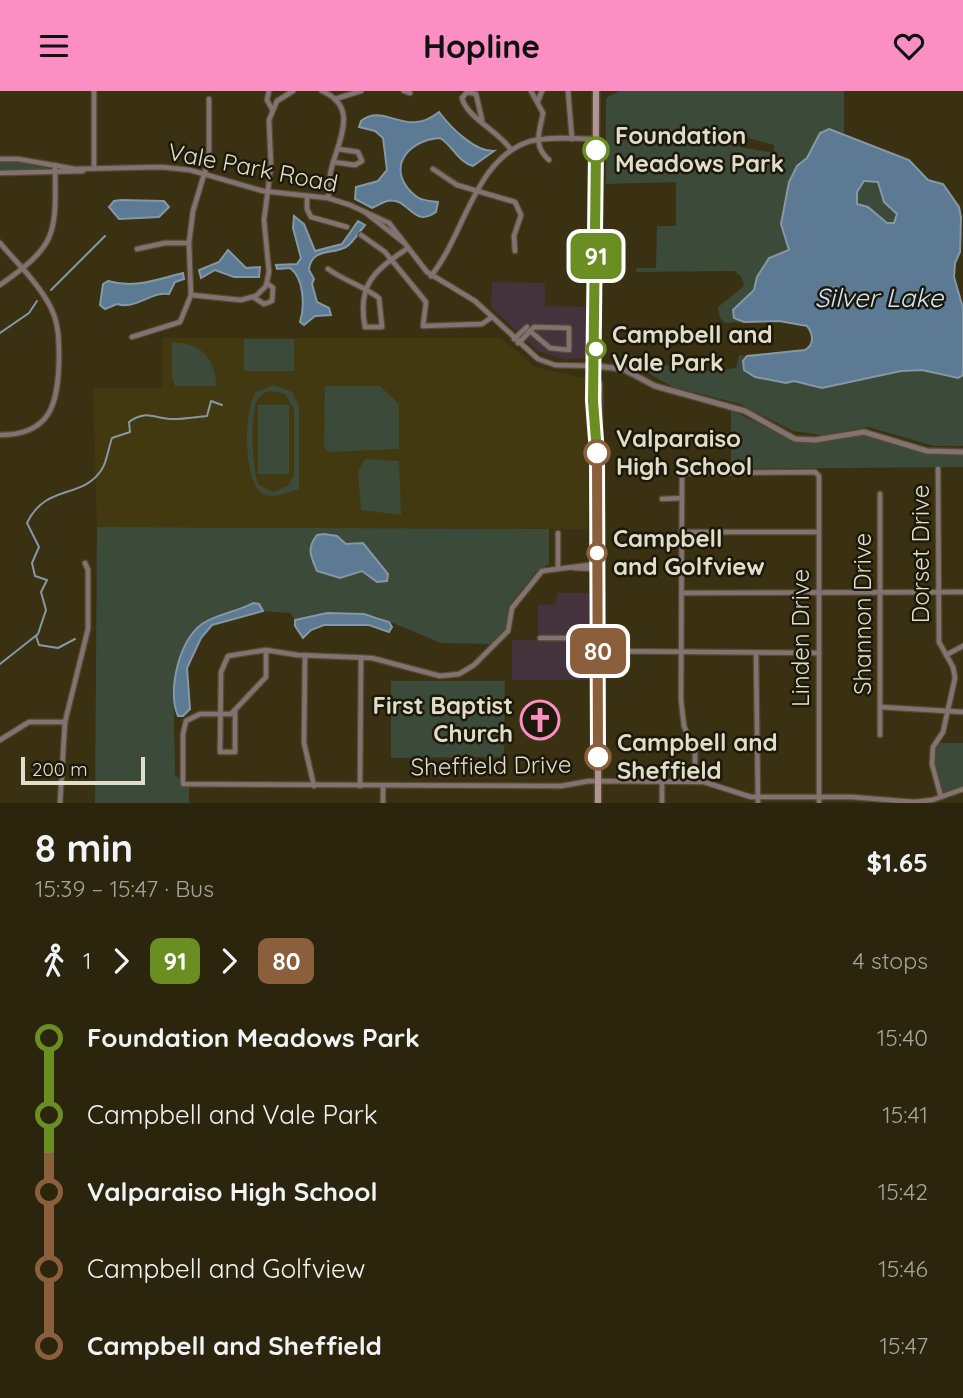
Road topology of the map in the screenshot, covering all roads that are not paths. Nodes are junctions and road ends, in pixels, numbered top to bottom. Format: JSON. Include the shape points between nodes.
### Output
{"nodes":[{"id":1,"x":94,"y":91,"type":"edge"},
{"id":2,"x":269,"y":91,"type":"edge"},
{"id":3,"x":290,"y":91,"type":"edge"},
{"id":4,"x":322,"y":91,"type":"edge"},
{"id":5,"x":361,"y":91,"type":"edge"},
{"id":6,"x":404,"y":91,"type":"edge"},
{"id":7,"x":531,"y":91,"type":"edge"},
{"id":8,"x":542,"y":91,"type":"edge"},
{"id":9,"x":568,"y":91,"type":"edge"},
{"id":10,"x":596,"y":91,"type":"edge"},
{"id":11,"x":411,"y":93,"type":"edge"},
{"id":12,"x":209,"y":99,"type":"dead end"},
{"id":13,"x":335,"y":99,"type":"junction"},
{"id":14,"x":538,"y":102,"type":"junction"},
{"id":15,"x":272,"y":109,"type":"junction"},
{"id":16,"x":482,"y":120,"type":"junction"},
{"id":17,"x":572,"y":139,"type":"junction"},
{"id":18,"x":596,"y":139,"type":"junction"},
{"id":19,"x":538,"y":140,"type":"junction"},
{"id":20,"x":338,"y":149,"type":"junction"},
{"id":21,"x":511,"y":150,"type":"junction"},
{"id":22,"x":0,"y":159,"type":"edge"},
{"id":23,"x":549,"y":160,"type":"dead end"},
{"id":24,"x":334,"y":162,"type":"junction"},
{"id":25,"x":55,"y":165,"type":"junction"},
{"id":26,"x":94,"y":168,"type":"junction"},
{"id":27,"x":433,"y":169,"type":"dead end"},
{"id":28,"x":0,"y":173,"type":"edge"},
{"id":29,"x":55,"y":173,"type":"junction"},
{"id":30,"x":205,"y":174,"type":"junction"},
{"id":31,"x":268,"y":192,"type":"junction"},
{"id":32,"x":478,"y":192,"type":"junction"},
{"id":33,"x":307,"y":196,"type":"junction"},
{"id":34,"x":328,"y":198,"type":"junction"},
{"id":35,"x":347,"y":227,"type":"dead end"},
{"id":36,"x":361,"y":235,"type":"dead end"},
{"id":37,"x":0,"y":243,"type":"edge"},
{"id":38,"x":189,"y":243,"type":"junction"},
{"id":39,"x":406,"y":245,"type":"junction"},
{"id":40,"x":137,"y":249,"type":"dead end"},
{"id":41,"x":515,"y":251,"type":"dead end"},
{"id":42,"x":391,"y":260,"type":"junction"},
{"id":43,"x":328,"y":269,"type":"dead end"},
{"id":44,"x":22,"y":270,"type":"junction"},
{"id":45,"x":431,"y":276,"type":"junction"},
{"id":46,"x":267,"y":283,"type":"junction"},
{"id":47,"x":0,"y":285,"type":"edge"},
{"id":48,"x":366,"y":288,"type":"junction"},
{"id":49,"x":191,"y":295,"type":"junction"},
{"id":50,"x":253,"y":297,"type":"junction"},
{"id":51,"x":492,"y":317,"type":"junction"},
{"id":52,"x":528,"y":329,"type":"junction"},
{"id":53,"x":132,"y":337,"type":"dead end"},
{"id":54,"x":516,"y":341,"type":"junction"},
{"id":55,"x":596,"y":366,"type":"junction"},
{"id":56,"x":0,"y":435,"type":"edge"},
{"id":57,"x":963,"y":452,"type":"edge"},
{"id":58,"x":938,"y":469,"type":"dead end"},
{"id":59,"x":880,"y":494,"type":"dead end"},
{"id":60,"x":682,"y":498,"type":"junction"},
{"id":61,"x":662,"y":499,"type":"dead end"},
{"id":62,"x":682,"y":532,"type":"junction"},
{"id":63,"x":818,"y":532,"type":"junction"},
{"id":64,"x":558,"y":533,"type":"dead end"},
{"id":65,"x":85,"y":563,"type":"dead end"},
{"id":66,"x":597,"y":566,"type":"junction"},
{"id":67,"x":558,"y":567,"type":"junction"},
{"id":68,"x":963,"y":592,"type":"edge"},
{"id":69,"x":682,"y":593,"type":"junction"},
{"id":70,"x":818,"y":593,"type":"junction"},
{"id":71,"x":880,"y":593,"type":"junction"},
{"id":72,"x":939,"y":593,"type":"junction"},
{"id":73,"x":540,"y":638,"type":"dead end"},
{"id":74,"x":598,"y":638,"type":"junction"},
{"id":75,"x":963,"y":646,"type":"edge"},
{"id":76,"x":266,"y":649,"type":"junction"},
{"id":77,"x":598,"y":651,"type":"junction"},
{"id":78,"x":682,"y":653,"type":"junction"},
{"id":79,"x":756,"y":653,"type":"junction"},
{"id":80,"x":818,"y":653,"type":"junction"},
{"id":81,"x":304,"y":655,"type":"junction"},
{"id":82,"x":946,"y":655,"type":"junction"},
{"id":83,"x":360,"y":658,"type":"junction"},
{"id":84,"x":880,"y":707,"type":"junction"},
{"id":85,"x":235,"y":710,"type":"junction"},
{"id":86,"x":948,"y":711,"type":"junction"},
{"id":87,"x":963,"y":712,"type":"edge"},
{"id":88,"x":220,"y":714,"type":"junction"},
{"id":89,"x":65,"y":722,"type":"junction"},
{"id":90,"x":880,"y":735,"type":"dead end"},
{"id":91,"x":0,"y":740,"type":"edge"},
{"id":92,"x":598,"y":782,"type":"junction"},
{"id":93,"x":662,"y":782,"type":"junction"},
{"id":94,"x":695,"y":782,"type":"junction"},
{"id":95,"x":314,"y":786,"type":"junction"},
{"id":96,"x":360,"y":786,"type":"junction"},
{"id":97,"x":383,"y":786,"type":"junction"},
{"id":98,"x":963,"y":789,"type":"edge"},
{"id":99,"x":941,"y":797,"type":"junction"},
{"id":100,"x":758,"y":800,"type":"edge"},
{"id":101,"x":819,"y":800,"type":"edge"},
{"id":102,"x":60,"y":803,"type":"edge"},
{"id":103,"x":383,"y":803,"type":"edge"},
{"id":104,"x":598,"y":803,"type":"edge"},
{"id":105,"x":662,"y":803,"type":"edge"}],
"edges":[{"from":1,"to":26,"type":"street"},
{"from":2,"to":15,"type":"street"},
{"from":3,"to":15,"type":"street"},
{"from":4,"to":13,"type":"street"},
{"from":5,"to":13,"type":"street"},
{"from":6,"to":11,"type":"street"},
{"from":7,"to":14,"type":"street"},
{"from":8,"to":14,"type":"street"},
{"from":9,"to":17,"type":"street"},
{"from":10,"to":18,"type":"main road"},
{"from":12,"to":30,"type":"street","via":[[210,152]]},
{"from":13,"to":20,"type":"street","via":[[345,124]]},
{"from":14,"to":19,"type":"street","via":[[543,114]]},
{"from":15,"to":31,"type":"street"},
{"from":16,"to":16,"type":"street","via":[[477,96],[467,92],[464,104]]},
{"from":16,"to":21,"type":"street"},
{"from":17,"to":18,"type":"street"},
{"from":17,"to":19,"type":"street"},
{"from":18,"to":55,"type":"main road"},
{"from":19,"to":21,"type":"street"},
{"from":19,"to":23,"type":"street"},
{"from":20,"to":24,"type":"street"},
{"from":20,"to":24,"type":"street","via":[[358,152],[362,161],[355,165]]},
{"from":21,"to":32,"type":"street","via":[[491,168]]},
{"from":22,"to":25,"type":"street","name":"Vale Park Road"},
{"from":24,"to":34,"type":"street"},
{"from":25,"to":26,"type":"street","name":"Vale Park Road"},
{"from":25,"to":29,"type":"street"},
{"from":26,"to":29,"type":"street","name":"Vale Park Road"},
{"from":26,"to":30,"type":"street","name":"Vale Park Road","via":[[160,167]]},
{"from":27,"to":32,"type":"street"},
{"from":28,"to":29,"type":"street","name":"Vale Park Road"},
{"from":29,"to":44,"type":"street","via":[[52,233],[43,250]]},
{"from":30,"to":31,"type":"street","name":"Vale Park Road"},
{"from":30,"to":38,"type":"street"},
{"from":31,"to":33,"type":"street","name":"Vale Park Road"},
{"from":31,"to":46,"type":"street","via":[[264,233]]},
{"from":32,"to":41,"type":"street","via":[[509,199],[519,207]]},
{"from":32,"to":45,"type":"street","via":[[451,250]]},
{"from":33,"to":34,"type":"street","name":"Vale Park Road"},
{"from":33,"to":35,"type":"street","via":[[311,217]]},
{"from":34,"to":39,"type":"street","name":"Vale Park Road","via":[[363,210]]},
{"from":36,"to":42,"type":"street"},
{"from":37,"to":44,"type":"street"},
{"from":38,"to":40,"type":"street"},
{"from":38,"to":49,"type":"street"},
{"from":39,"to":42,"type":"street"},
{"from":39,"to":45,"type":"street","name":"Vale Park Road"},
{"from":42,"to":48,"type":"street","via":[[371,277]]},
{"from":42,"to":51,"type":"street","via":[[426,302],[423,326],[482,324]]},
{"from":43,"to":48,"type":"street","via":[[346,282]]},
{"from":44,"to":47,"type":"street"},
{"from":44,"to":56,"type":"street","via":[[55,316],[58,389],[51,411],[37,425],[20,434]]},
{"from":45,"to":51,"type":"street","name":"Vale Park Road","via":[[471,298]]},
{"from":46,"to":50,"type":"street"},
{"from":46,"to":50,"type":"street","via":[[273,288],[272,301],[264,304]]},
{"from":48,"to":48,"type":"street","via":[[379,298],[382,327],[365,327],[362,299]]},
{"from":49,"to":50,"type":"street"},
{"from":49,"to":53,"type":"street","via":[[180,322]]},
{"from":51,"to":54,"type":"street","name":"Vale Park Road"},
{"from":52,"to":52,"type":"street","via":[[569,328],[569,350],[550,348]]},
{"from":52,"to":54,"type":"street"},
{"from":54,"to":55,"type":"street","name":"Vale Park Road","via":[[548,363]]},
{"from":55,"to":57,"type":"street","via":[[623,369],[655,386],[745,411],[795,439],[864,432],[927,451]]},
{"from":55,"to":66,"type":"main road"},
{"from":58,"to":72,"type":"street","name":"Dorset Drive"},
{"from":59,"to":71,"type":"street","name":"Shannon Drive"},
{"from":60,"to":61,"type":"street"},
{"from":60,"to":62,"type":"street"},
{"from":60,"to":63,"type":"street","name":"Linden Drive","via":[[682,473],[818,473]]},
{"from":62,"to":63,"type":"street"},
{"from":62,"to":69,"type":"street"},
{"from":63,"to":70,"type":"street","name":"Linden Drive"},
{"from":64,"to":67,"type":"street"},
{"from":65,"to":89,"type":"street","via":[[88,629]]},
{"from":66,"to":67,"type":"street"},
{"from":66,"to":74,"type":"main road"},
{"from":67,"to":83,"type":"street","via":[[542,571],[512,608],[508,631],[463,673],[440,675]]},
{"from":68,"to":72,"type":"street"},
{"from":69,"to":70,"type":"street"},
{"from":69,"to":78,"type":"street"},
{"from":70,"to":71,"type":"street"},
{"from":70,"to":80,"type":"street","name":"Linden Drive"},
{"from":71,"to":72,"type":"street"},
{"from":71,"to":84,"type":"street","name":"Shannon Drive"},
{"from":72,"to":82,"type":"street","name":"Dorset Drive","via":[[939,642]]},
{"from":73,"to":74,"type":"street"},
{"from":74,"to":77,"type":"main road"},
{"from":75,"to":82,"type":"street"},
{"from":76,"to":81,"type":"street"},
{"from":76,"to":85,"type":"street","via":[[266,677]]},
{"from":76,"to":88,"type":"street","via":[[228,656],[220,672]]},
{"from":77,"to":78,"type":"street"},
{"from":77,"to":92,"type":"main road"},
{"from":78,"to":79,"type":"street"},
{"from":78,"to":94,"type":"street","via":[[682,718],[695,752]]},
{"from":79,"to":80,"type":"street"},
{"from":79,"to":100,"type":"street"},
{"from":80,"to":101,"type":"street","name":"Linden Drive"},
{"from":81,"to":83,"type":"street"},
{"from":81,"to":95,"type":"street","via":[[304,743]]},
{"from":82,"to":86,"type":"street","name":"Dorset Drive","via":[[955,672]]},
{"from":83,"to":96,"type":"street"},
{"from":84,"to":86,"type":"street"},
{"from":84,"to":90,"type":"street","name":"Shannon Drive"},
{"from":85,"to":88,"type":"street"},
{"from":85,"to":88,"type":"street","via":[[235,752],[220,752]]},
{"from":86,"to":87,"type":"street"},
{"from":86,"to":99,"type":"street","name":"Dorset Drive","via":[[932,759]]},
{"from":88,"to":95,"type":"street","name":"Sheffield Drive","via":[[200,714],[186,721],[183,784]]},
{"from":89,"to":91,"type":"street","via":[[29,722]]},
{"from":89,"to":102,"type":"street"},
{"from":92,"to":93,"type":"street","name":"Sheffield Drive"},
{"from":92,"to":97,"type":"street","name":"Sheffield Drive"},
{"from":92,"to":104,"type":"main road"},
{"from":93,"to":94,"type":"street","name":"Sheffield Drive"},
{"from":93,"to":105,"type":"street"},
{"from":94,"to":100,"type":"street","name":"Sheffield Drive","via":[[712,783]]},
{"from":95,"to":96,"type":"street","name":"Sheffield Drive"},
{"from":96,"to":97,"type":"street","name":"Sheffield Drive"},
{"from":97,"to":103,"type":"street"},
{"from":98,"to":99,"type":"street","name":"Sheffield Drive"},
{"from":99,"to":101,"type":"street","name":"Sheffield Drive"},
{"from":100,"to":101,"type":"street","name":"Sheffield Drive"}]}
